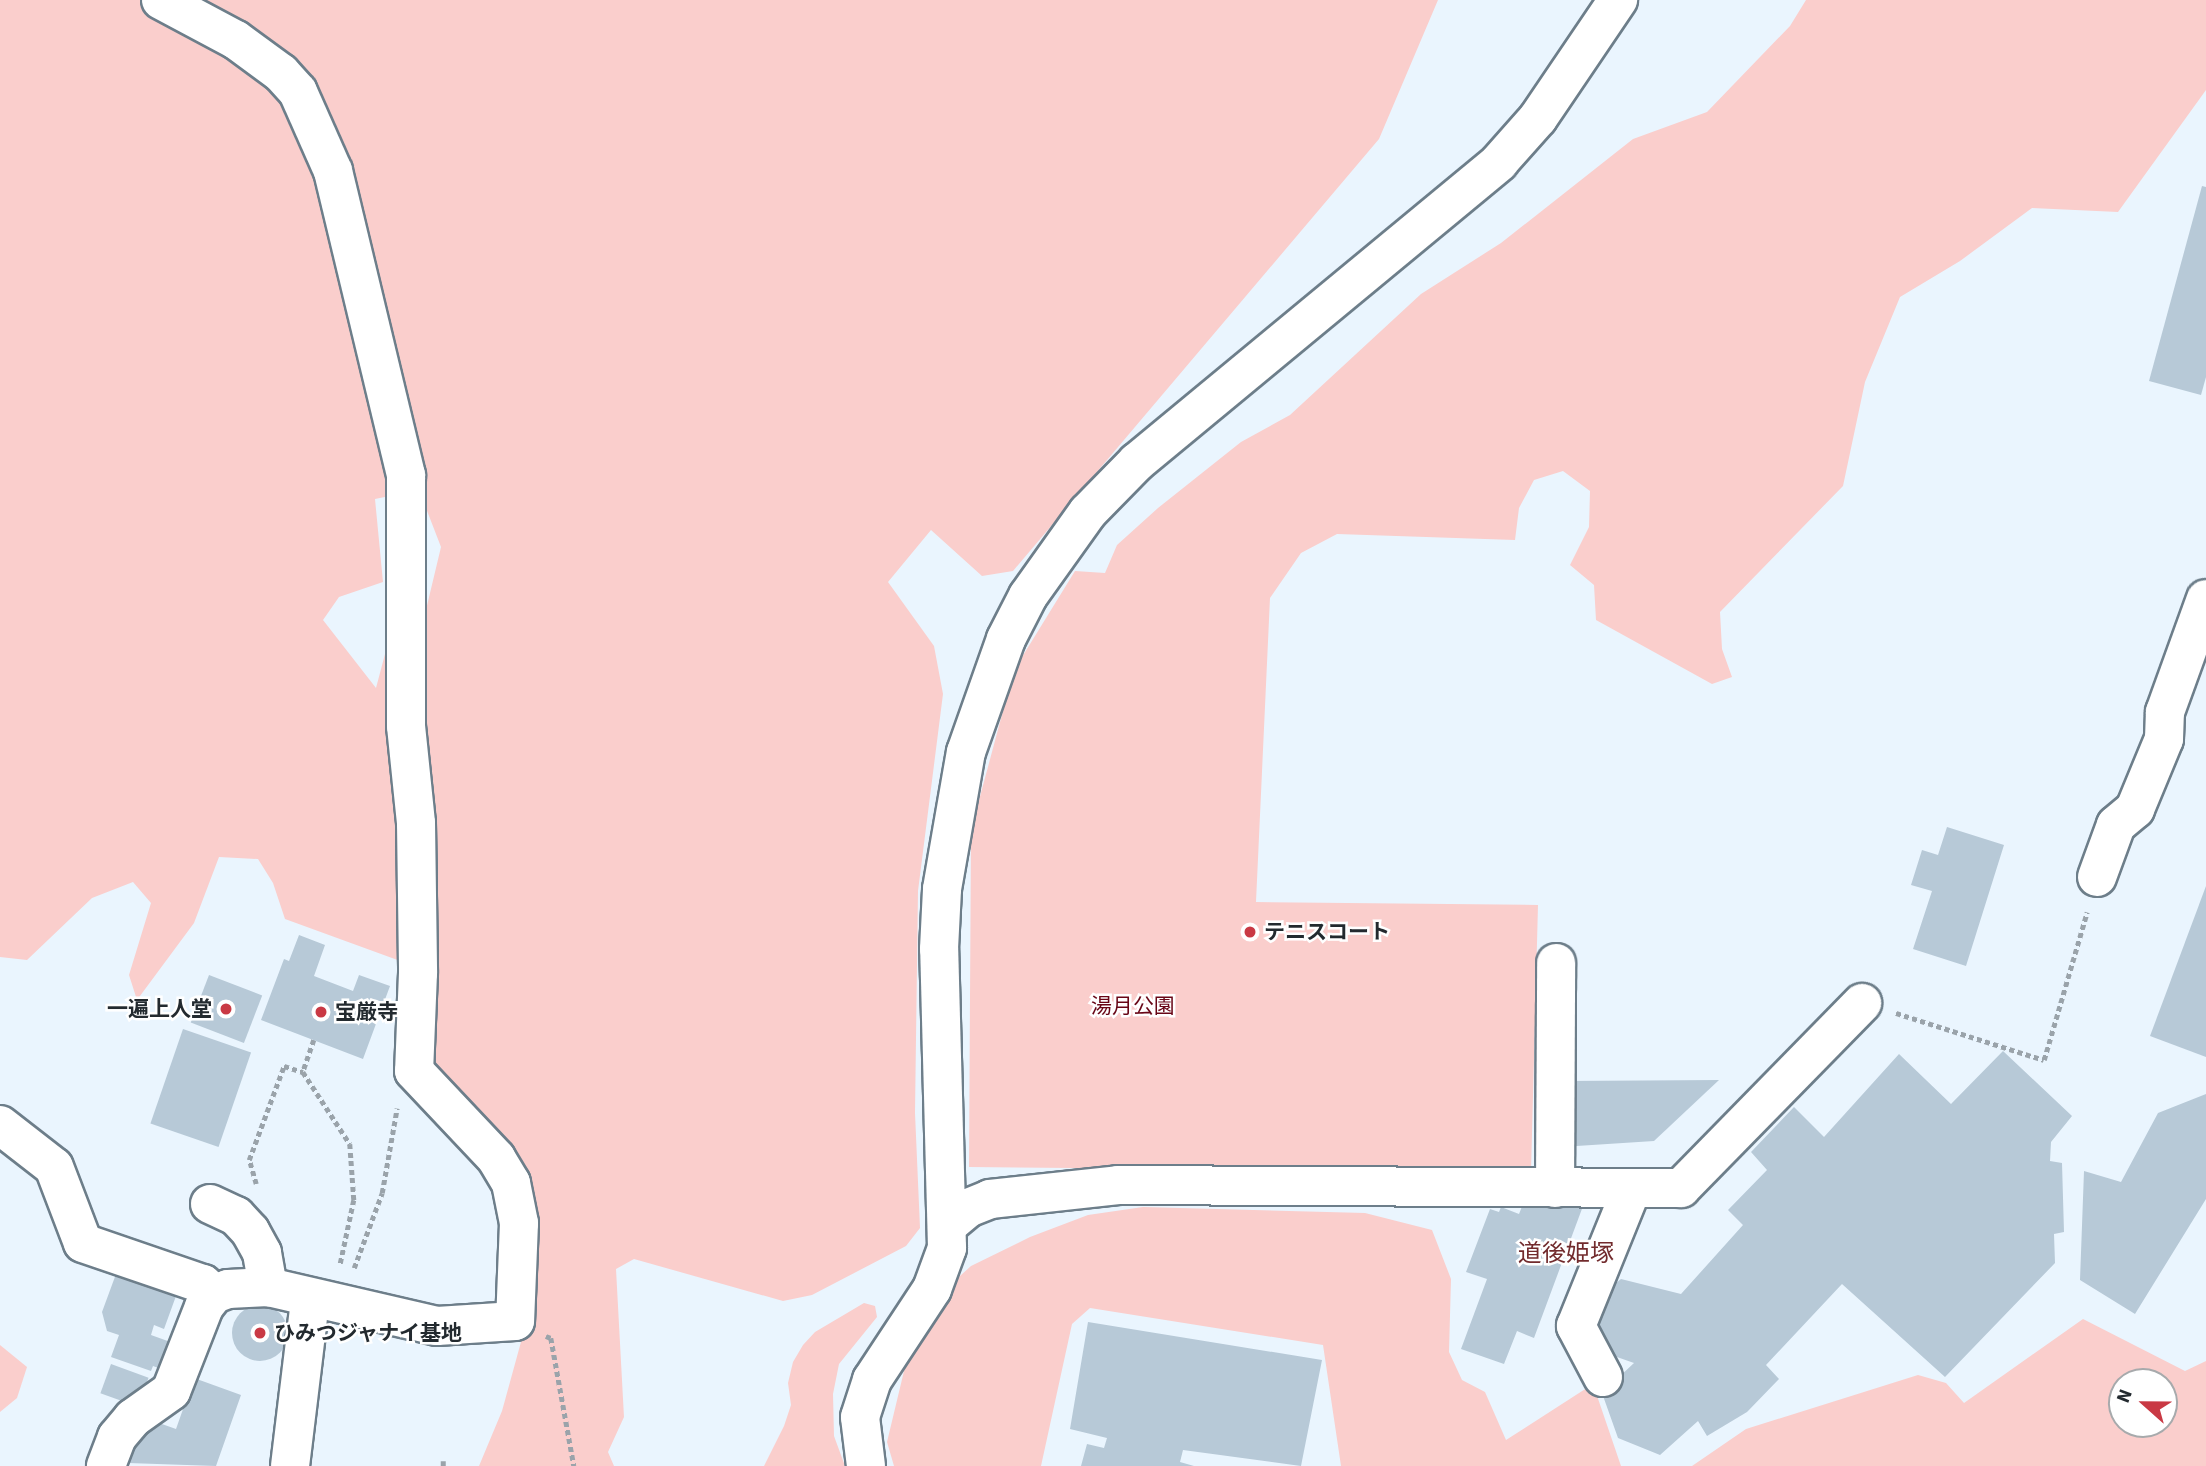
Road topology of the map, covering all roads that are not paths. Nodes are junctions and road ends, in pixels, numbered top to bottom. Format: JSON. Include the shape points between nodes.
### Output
{"nodes":[{"id":1,"x":161,"y":0,"type":"edge"},
{"id":2,"x":1618,"y":0,"type":"edge"},
{"id":3,"x":2203,"y":623,"type":"edge"},
{"id":4,"x":2097,"y":877,"type":"road end"},
{"id":5,"x":1556,"y":963,"type":"dead end"},
{"id":6,"x":1862,"y":1003,"type":"road end"},
{"id":7,"x":0,"y":1125,"type":"edge"},
{"id":8,"x":1555,"y":1188,"type":"junction"},
{"id":9,"x":1632,"y":1188,"type":"junction"},
{"id":10,"x":210,"y":1204,"type":"dead end"},
{"id":11,"x":949,"y":1224,"type":"junction"},
{"id":12,"x":268,"y":1287,"type":"junction"},
{"id":13,"x":214,"y":1294,"type":"junction"},
{"id":14,"x":321,"y":1302,"type":"junction"},
{"id":15,"x":1603,"y":1377,"type":"dead end"},
{"id":16,"x":106,"y":1466,"type":"edge"},
{"id":17,"x":290,"y":1466,"type":"edge"},
{"id":18,"x":866,"y":1466,"type":"edge"}],
"edges":[{"from":1,"to":14,"type":"street","via":[[236,40],[298,92],[333,171],[406,475],[406,726],[416,850],[414,1072],[496,1158],[511,1184],[519,1223],[515,1321],[437,1326]]},
{"from":2,"to":11,"type":"street","via":[[1538,118],[1499,162],[1138,462],[1088,512],[1028,596],[1006,639],[966,752],[942,889],[939,948]]},
{"from":3,"to":4,"type":"street","via":[[2165,712],[2164,740],[2135,809],[2116,825]]},
{"from":5,"to":8,"type":"street"},
{"from":6,"to":9,"type":"street","via":[[1681,1188]]},
{"from":7,"to":13,"type":"street","via":[[54,1167],[83,1243],[204,1284]]},
{"from":8,"to":9,"type":"street"},
{"from":8,"to":11,"type":"street","via":[[1118,1185],[990,1199],[968,1208]]},
{"from":9,"to":15,"type":"street","via":[[1576,1326]]},
{"from":10,"to":12,"type":"street","via":[[236,1216],[250,1231],[262,1253]]},
{"from":11,"to":18,"type":"street","via":[[947,1248],[932,1289],[872,1380],[860,1417]]},
{"from":12,"to":13,"type":"street"},
{"from":12,"to":14,"type":"street"},
{"from":13,"to":16,"type":"street","via":[[204,1307],[171,1391],[117,1437]]},
{"from":14,"to":17,"type":"street"}]}
